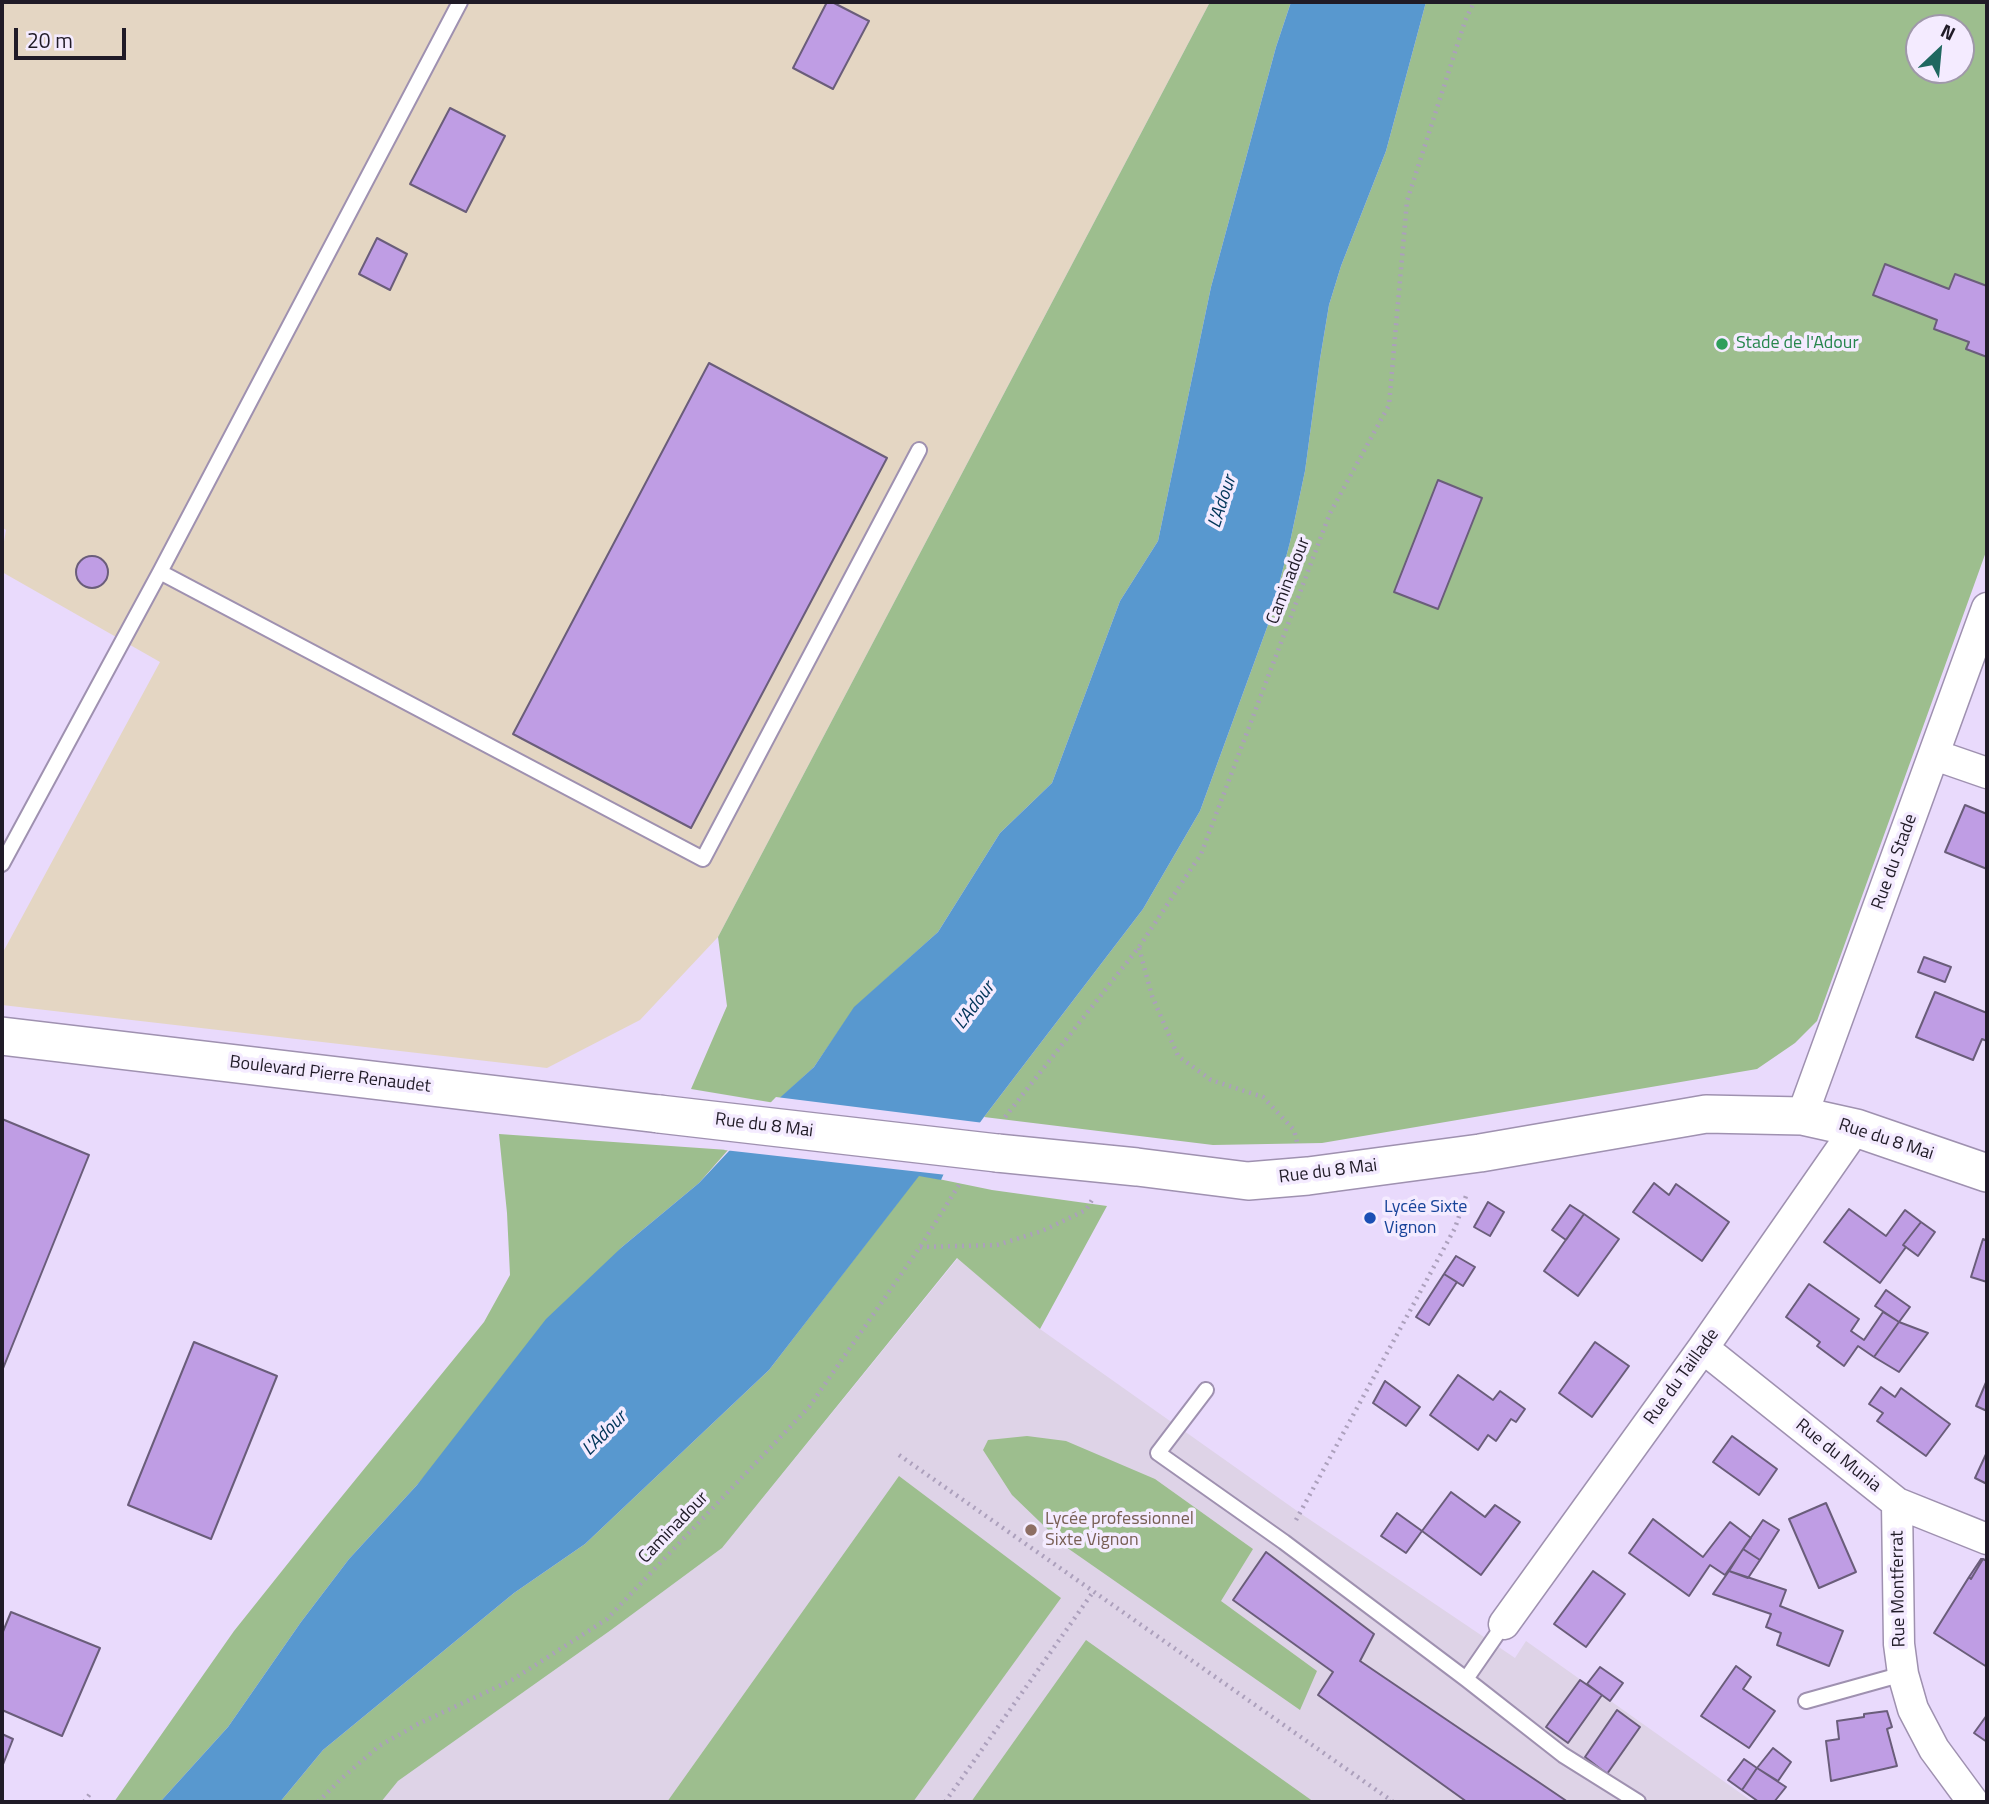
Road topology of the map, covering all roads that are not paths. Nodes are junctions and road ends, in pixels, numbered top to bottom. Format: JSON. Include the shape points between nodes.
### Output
{"nodes":[{"id":1,"x":460,"y":2,"type":"edge"},
{"id":2,"x":919,"y":450,"type":"dead end"},
{"id":3,"x":160,"y":572,"type":"junction"},
{"id":4,"x":1987,"y":608,"type":"edge"},
{"id":5,"x":1935,"y":755,"type":"junction"},
{"id":6,"x":1987,"y":773,"type":"edge"},
{"id":7,"x":2,"y":864,"type":"edge"},
{"id":8,"x":2,"y":1036,"type":"edge"},
{"id":9,"x":659,"y":1114,"type":"joint"},
{"id":10,"x":1802,"y":1116,"type":"junction"},
{"id":11,"x":1856,"y":1128,"type":"junction"},
{"id":12,"x":1987,"y":1173,"type":"edge"},
{"id":13,"x":1703,"y":1348,"type":"junction"},
{"id":14,"x":1206,"y":1390,"type":"dead end"},
{"id":15,"x":1897,"y":1503,"type":"junction"},
{"id":16,"x":1987,"y":1539,"type":"edge"},
{"id":17,"x":1504,"y":1624,"type":"joint"},
{"id":18,"x":1903,"y":1674,"type":"junction"},
{"id":19,"x":1466,"y":1679,"type":"junction"},
{"id":20,"x":1806,"y":1701,"type":"dead end"},
{"id":21,"x":1638,"y":1802,"type":"edge"},
{"id":22,"x":1973,"y":1802,"type":"edge"}],
"edges":[{"from":1,"to":3,"type":"lane"},
{"from":2,"to":3,"type":"lane","via":[[703,859]]},
{"from":3,"to":7,"type":"lane"},
{"from":4,"to":5,"type":"street","name":"Rue du Stade"},
{"from":5,"to":6,"type":"street"},
{"from":5,"to":10,"type":"street","name":"Rue du Stade"},
{"from":8,"to":9,"type":"street","name":"Boulevard Pierre Renaudet"},
{"from":9,"to":10,"type":"street","name":"Rue du 8 Mai","bridge":true,"via":[[1248,1181],[1480,1153],[1706,1114]]},
{"from":10,"to":11,"type":"street","name":"Rue du 8 Mai"},
{"from":11,"to":12,"type":"street","name":"Rue du 8 Mai"},
{"from":11,"to":13,"type":"street","name":"Rue du Taillade"},
{"from":13,"to":15,"type":"street","name":"Rue du Munia"},
{"from":13,"to":17,"type":"street","name":"Rue du Taillade"},
{"from":14,"to":19,"type":"lane","via":[[1158,1453]]},
{"from":15,"to":16,"type":"street","name":"Rue du Munia"},
{"from":15,"to":18,"type":"street","name":"Rue Montferrat"},
{"from":17,"to":19,"type":"lane"},
{"from":18,"to":20,"type":"lane"},
{"from":18,"to":22,"type":"street","name":"Rue Montferrat","via":[[1913,1709],[1934,1749]]},
{"from":19,"to":21,"type":"lane","via":[[1563,1755]]}]}
